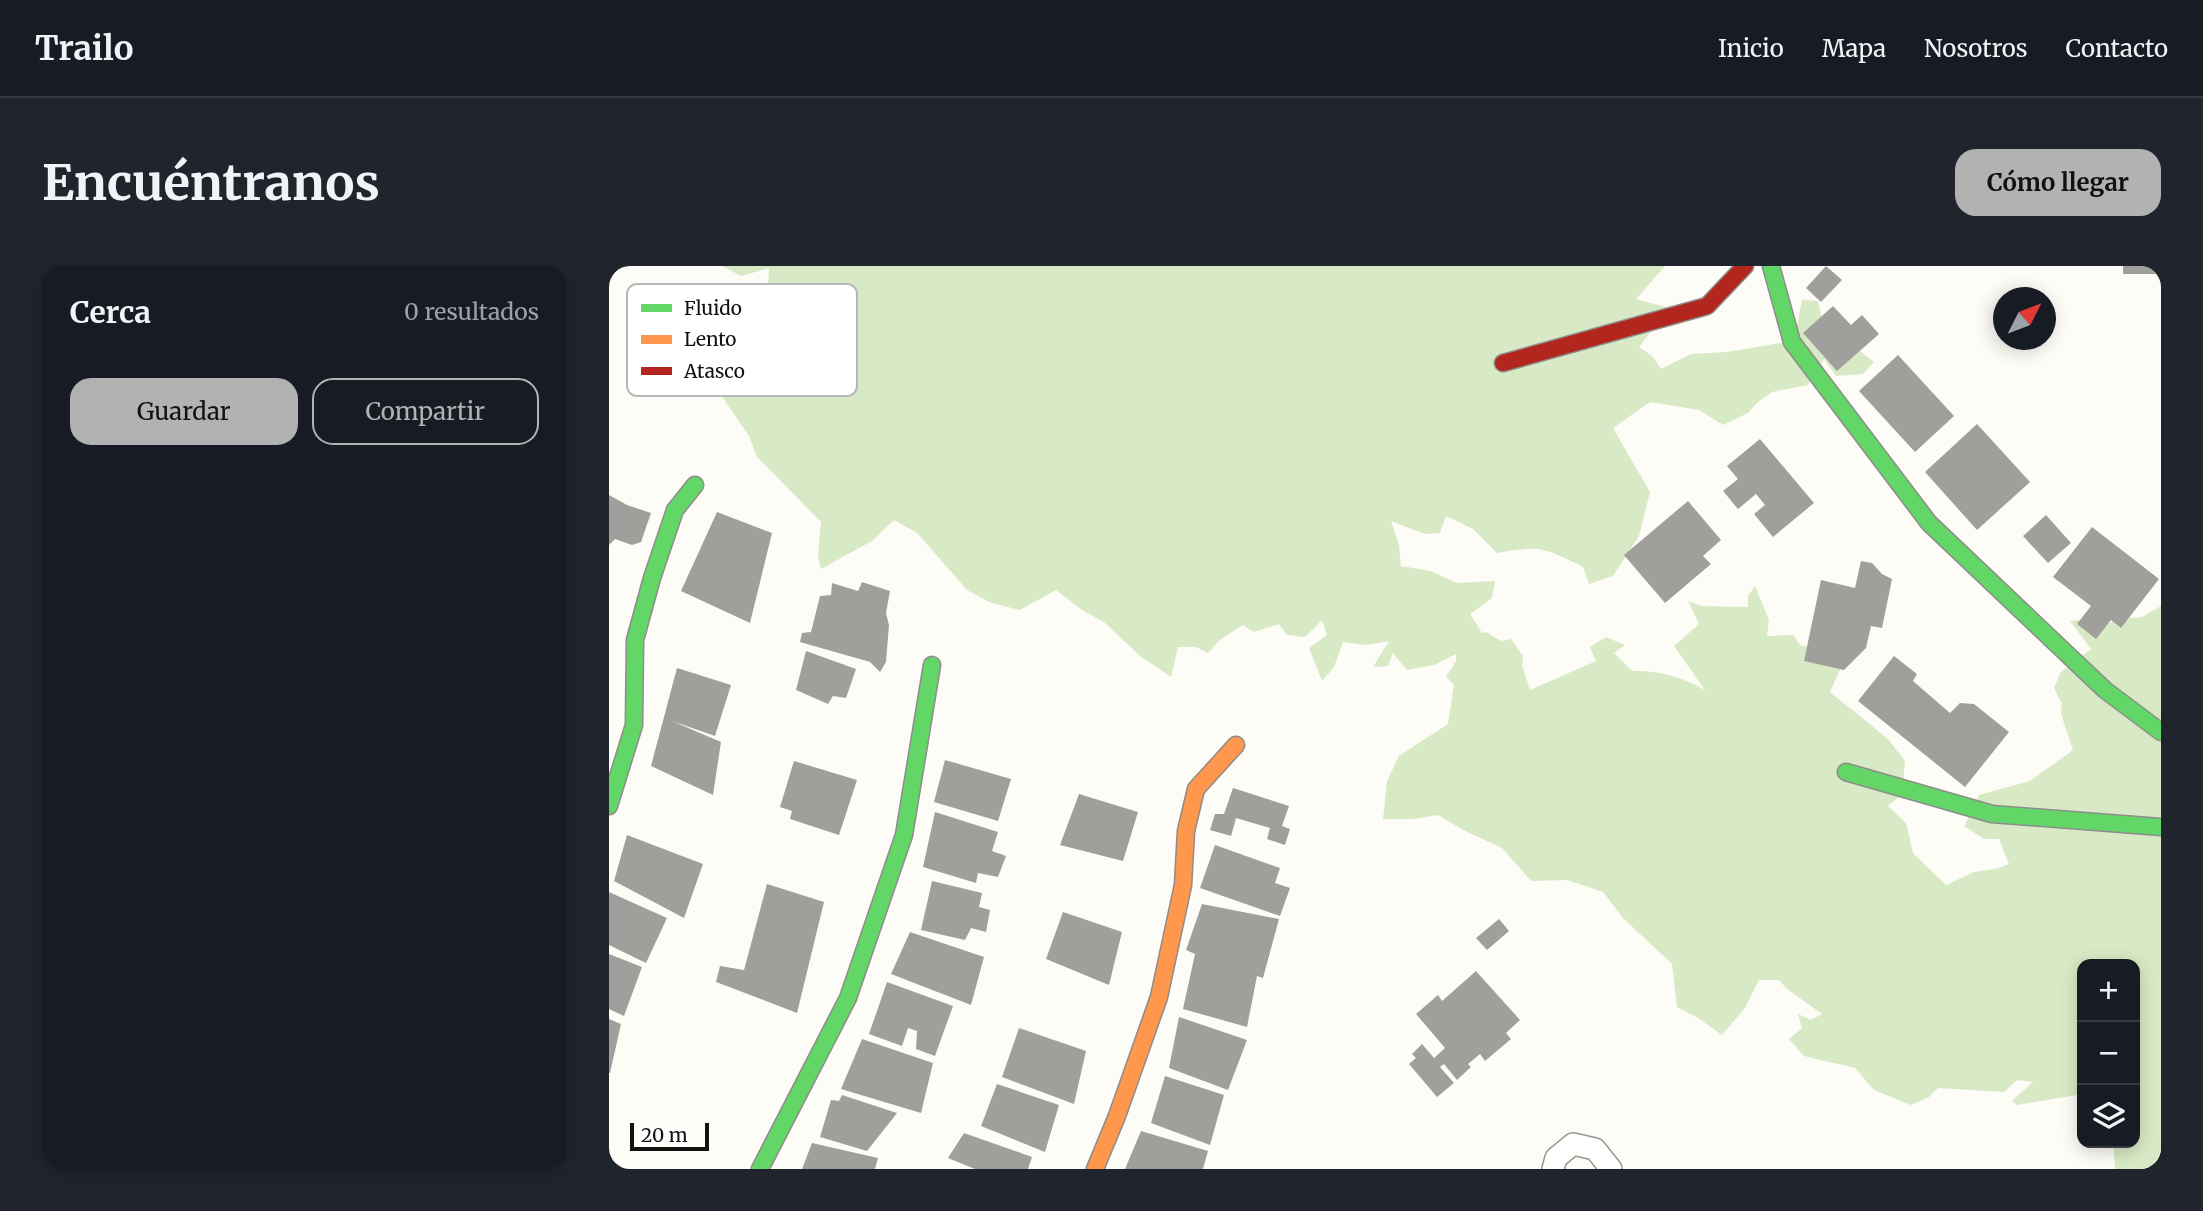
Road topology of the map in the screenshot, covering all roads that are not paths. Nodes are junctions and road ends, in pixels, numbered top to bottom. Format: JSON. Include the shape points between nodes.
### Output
{"nodes":[{"id":1,"x":1745,"y":266,"type":"edge"},
{"id":2,"x":1771,"y":266,"type":"edge"},
{"id":3,"x":1503,"y":363,"type":"dead end"},
{"id":4,"x":695,"y":485,"type":"dead end"},
{"id":5,"x":932,"y":665,"type":"dead end"},
{"id":6,"x":2161,"y":732,"type":"edge"},
{"id":7,"x":1236,"y":745,"type":"dead end"},
{"id":8,"x":1846,"y":772,"type":"dead end"},
{"id":9,"x":609,"y":806,"type":"edge"},
{"id":10,"x":2161,"y":827,"type":"edge"},
{"id":11,"x":760,"y":1169,"type":"edge"},
{"id":12,"x":1095,"y":1169,"type":"edge"},
{"id":13,"x":1553,"y":1169,"type":"edge"},
{"id":14,"x":1611,"y":1169,"type":"edge"}],
"edges":[{"from":1,"to":3,"type":"street","via":[[1707,306]]},
{"from":2,"to":6,"type":"street","via":[[1792,342],[1929,523],[2105,690]]},
{"from":4,"to":9,"type":"street","via":[[675,510],[635,640],[634,725]]},
{"from":5,"to":11,"type":"street","via":[[900,848],[848,998]]},
{"from":7,"to":12,"type":"street","via":[[1196,789],[1186,831],[1183,885],[1159,997]]},
{"from":8,"to":10,"type":"street","via":[[1992,814]]},
{"from":13,"to":14,"type":"street","via":[[1556,1158],[1573,1144],[1595,1149]]}]}
